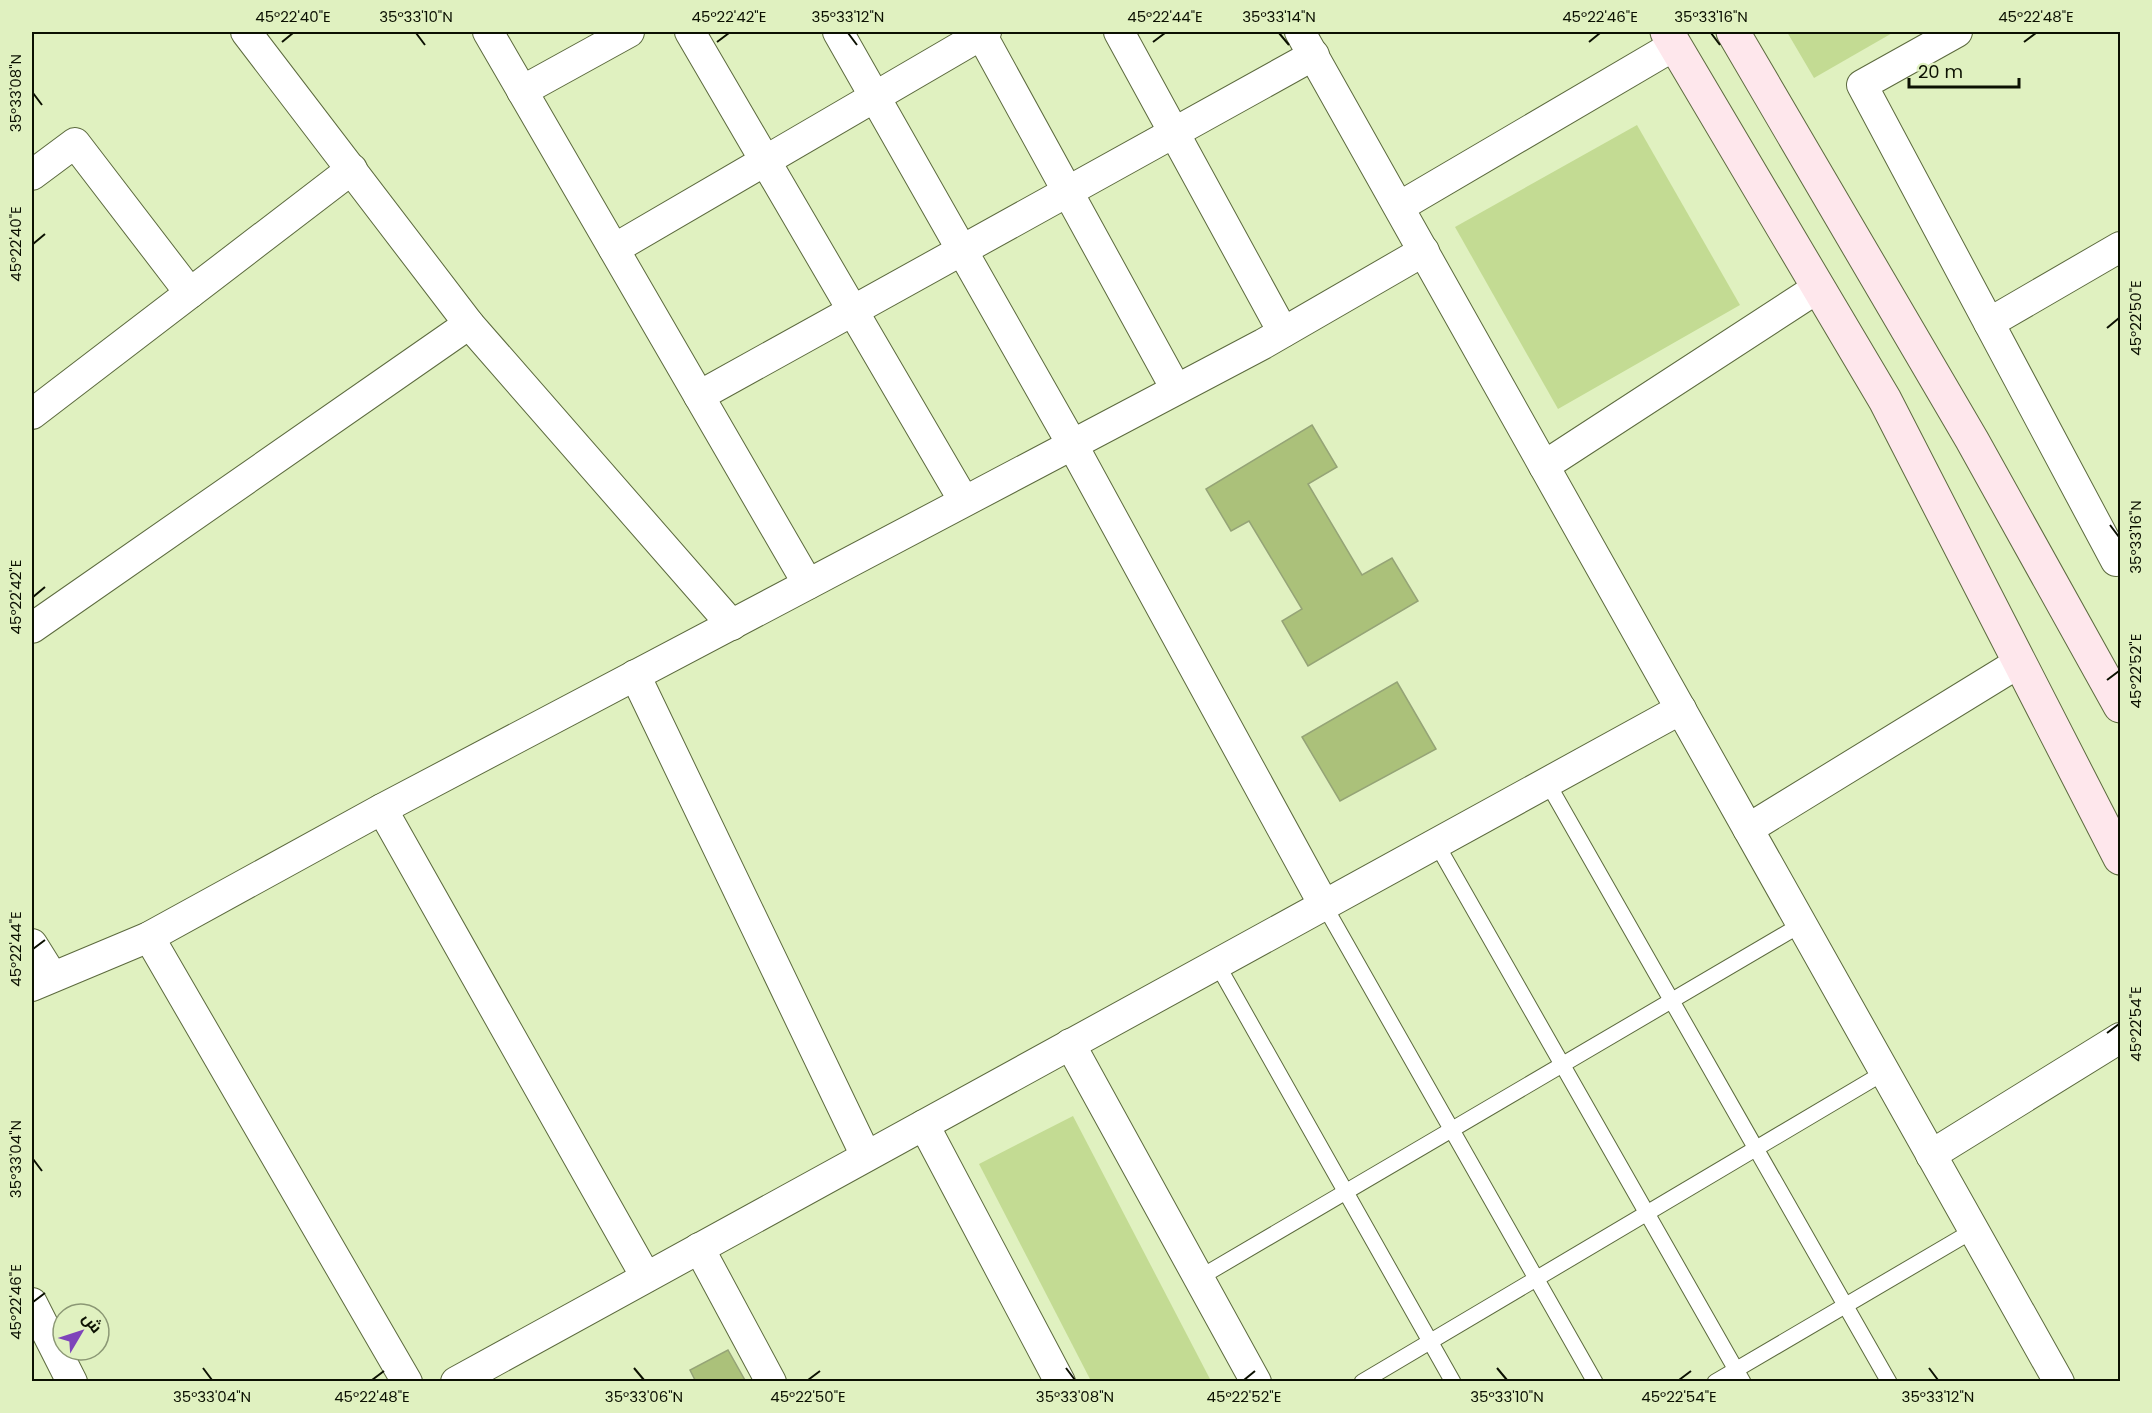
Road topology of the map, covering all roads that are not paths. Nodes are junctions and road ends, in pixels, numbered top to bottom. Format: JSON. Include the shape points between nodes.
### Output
{"nodes":[{"id":1,"x":246,"y":32,"type":"edge"},
{"id":2,"x":488,"y":32,"type":"edge"},
{"id":3,"x":629,"y":32,"type":"edge"},
{"id":4,"x":690,"y":32,"type":"edge"},
{"id":5,"x":838,"y":32,"type":"edge"},
{"id":6,"x":982,"y":32,"type":"edge"},
{"id":7,"x":1119,"y":32,"type":"edge"},
{"id":8,"x":1733,"y":32,"type":"edge"},
{"id":9,"x":1957,"y":32,"type":"edge"},
{"id":10,"x":1671,"y":38,"type":"edge"},
{"id":11,"x":1307,"y":43,"type":"edge"},
{"id":12,"x":522,"y":91,"type":"junction"},
{"id":13,"x":875,"y":96,"type":"junction"},
{"id":14,"x":1174,"y":133,"type":"junction"},
{"id":15,"x":765,"y":160,"type":"junction"},
{"id":16,"x":351,"y":169,"type":"junction"},
{"id":17,"x":32,"y":175,"type":"edge"},
{"id":18,"x":1068,"y":191,"type":"junction"},
{"id":19,"x":1399,"y":207,"type":"junction"},
{"id":20,"x":2121,"y":247,"type":"edge"},
{"id":21,"x":614,"y":249,"type":"junction"},
{"id":22,"x":962,"y":250,"type":"junction"},
{"id":23,"x":1424,"y":251,"type":"junction"},
{"id":24,"x":1819,"y":288,"type":"junction"},
{"id":25,"x":189,"y":293,"type":"junction"},
{"id":26,"x":852,"y":310,"type":"junction"},
{"id":27,"x":1989,"y":323,"type":"junction"},
{"id":28,"x":469,"y":324,"type":"junction"},
{"id":29,"x":1282,"y":332,"type":"junction"},
{"id":30,"x":1176,"y":389,"type":"junction"},
{"id":31,"x":699,"y":396,"type":"junction"},
{"id":32,"x":32,"y":414,"type":"edge"},
{"id":33,"x":1072,"y":444,"type":"junction"},
{"id":34,"x":1544,"y":466,"type":"junction"},
{"id":35,"x":964,"y":501,"type":"junction"},
{"id":36,"x":2121,"y":558,"type":"edge"},
{"id":37,"x":808,"y":584,"type":"junction"},
{"id":38,"x":732,"y":625,"type":"junction"},
{"id":39,"x":32,"y":628,"type":"edge"},
{"id":40,"x":2020,"y":662,"type":"junction"},
{"id":41,"x":635,"y":675,"type":"junction"},
{"id":42,"x":2121,"y":706,"type":"edge"},
{"id":43,"x":1681,"y":709,"type":"junction"},
{"id":44,"x":1546,"y":782,"type":"junction"},
{"id":45,"x":382,"y":809,"type":"junction"},
{"id":46,"x":1748,"y":829,"type":"junction"},
{"id":47,"x":2116,"y":837,"type":"edge"},
{"id":48,"x":1436,"y":843,"type":"junction"},
{"id":49,"x":1324,"y":905,"type":"junction"},
{"id":50,"x":1802,"y":924,"type":"junction"},
{"id":51,"x":148,"y":937,"type":"junction"},
{"id":52,"x":32,"y":944,"type":"edge"},
{"id":53,"x":1216,"y":964,"type":"junction"},
{"id":54,"x":42,"y":981,"type":"edge"},
{"id":55,"x":1671,"y":1000,"type":"junction"},
{"id":56,"x":2121,"y":1038,"type":"edge"},
{"id":57,"x":1070,"y":1044,"type":"junction"},
{"id":58,"x":1562,"y":1064,"type":"junction"},
{"id":59,"x":1885,"y":1072,"type":"junction"},
{"id":60,"x":924,"y":1125,"type":"junction"},
{"id":61,"x":1451,"y":1129,"type":"junction"},
{"id":62,"x":1756,"y":1148,"type":"junction"},
{"id":63,"x":1931,"y":1155,"type":"junction"},
{"id":64,"x":866,"y":1156,"type":"junction"},
{"id":65,"x":1345,"y":1192,"type":"junction"},
{"id":66,"x":1647,"y":1213,"type":"junction"},
{"id":67,"x":1974,"y":1230,"type":"junction"},
{"id":68,"x":699,"y":1248,"type":"junction"},
{"id":69,"x":646,"y":1277,"type":"junction"},
{"id":70,"x":1199,"y":1278,"type":"junction"},
{"id":71,"x":1536,"y":1278,"type":"junction"},
{"id":72,"x":32,"y":1303,"type":"edge"},
{"id":73,"x":1846,"y":1305,"type":"junction"},
{"id":74,"x":1430,"y":1341,"type":"junction"},
{"id":75,"x":1739,"y":1375,"type":"edge"},
{"id":76,"x":2058,"y":1381,"type":"edge"},
{"id":77,"x":72,"y":1382,"type":"edge"},
{"id":78,"x":407,"y":1382,"type":"edge"},
{"id":79,"x":456,"y":1382,"type":"edge"},
{"id":80,"x":771,"y":1382,"type":"edge"},
{"id":81,"x":1060,"y":1382,"type":"edge"},
{"id":82,"x":1256,"y":1382,"type":"edge"},
{"id":83,"x":1362,"y":1382,"type":"edge"},
{"id":84,"x":1453,"y":1382,"type":"edge"},
{"id":85,"x":1595,"y":1382,"type":"edge"},
{"id":86,"x":1715,"y":1382,"type":"edge"},
{"id":87,"x":1889,"y":1382,"type":"edge"}],
"edges":[{"from":1,"to":16,"type":"street"},
{"from":2,"to":12,"type":"street"},
{"from":3,"to":12,"type":"street"},
{"from":4,"to":15,"type":"street"},
{"from":5,"to":13,"type":"street"},
{"from":6,"to":13,"type":"street"},
{"from":6,"to":18,"type":"street"},
{"from":7,"to":14,"type":"street"},
{"from":8,"to":42,"type":"street","via":[[1972,440]]},
{"from":9,"to":27,"type":"street","via":[[1862,85]]},
{"from":10,"to":19,"type":"street"},
{"from":10,"to":24,"type":"street"},
{"from":11,"to":14,"type":"street"},
{"from":11,"to":19,"type":"street"},
{"from":12,"to":21,"type":"street"},
{"from":13,"to":15,"type":"street"},
{"from":13,"to":22,"type":"street"},
{"from":14,"to":18,"type":"street"},
{"from":14,"to":29,"type":"street"},
{"from":15,"to":21,"type":"street"},
{"from":15,"to":26,"type":"street"},
{"from":16,"to":25,"type":"street"},
{"from":16,"to":28,"type":"street"},
{"from":17,"to":25,"type":"street","via":[[75,142]]},
{"from":18,"to":22,"type":"street"},
{"from":18,"to":30,"type":"street"},
{"from":19,"to":23,"type":"street"},
{"from":20,"to":27,"type":"street"},
{"from":21,"to":31,"type":"street"},
{"from":22,"to":26,"type":"street"},
{"from":22,"to":33,"type":"street"},
{"from":23,"to":29,"type":"street"},
{"from":23,"to":34,"type":"street"},
{"from":24,"to":34,"type":"street"},
{"from":24,"to":40,"type":"street","via":[[1885,400]]},
{"from":25,"to":32,"type":"street"},
{"from":26,"to":31,"type":"street"},
{"from":26,"to":35,"type":"street"},
{"from":27,"to":36,"type":"street","via":[[2116,561]]},
{"from":28,"to":38,"type":"street"},
{"from":28,"to":39,"type":"street"},
{"from":29,"to":30,"type":"street"},
{"from":30,"to":33,"type":"street"},
{"from":31,"to":37,"type":"street"},
{"from":33,"to":35,"type":"street"},
{"from":33,"to":49,"type":"street"},
{"from":34,"to":43,"type":"street"},
{"from":35,"to":37,"type":"street"},
{"from":37,"to":38,"type":"street"},
{"from":38,"to":41,"type":"street"},
{"from":40,"to":46,"type":"street"},
{"from":40,"to":47,"type":"street"},
{"from":41,"to":45,"type":"street"},
{"from":41,"to":64,"type":"street"},
{"from":43,"to":44,"type":"street"},
{"from":43,"to":46,"type":"street"},
{"from":44,"to":48,"type":"street"},
{"from":44,"to":55,"type":"lane"},
{"from":45,"to":51,"type":"street"},
{"from":45,"to":69,"type":"street"},
{"from":46,"to":50,"type":"street"},
{"from":48,"to":49,"type":"street"},
{"from":48,"to":58,"type":"lane"},
{"from":49,"to":53,"type":"street"},
{"from":49,"to":61,"type":"lane"},
{"from":50,"to":55,"type":"lane"},
{"from":50,"to":59,"type":"street"},
{"from":51,"to":54,"type":"street"},
{"from":51,"to":78,"type":"street"},
{"from":52,"to":54,"type":"street"},
{"from":53,"to":57,"type":"street"},
{"from":53,"to":65,"type":"lane"},
{"from":55,"to":58,"type":"lane"},
{"from":55,"to":62,"type":"lane"},
{"from":56,"to":63,"type":"street"},
{"from":57,"to":60,"type":"street"},
{"from":57,"to":70,"type":"street"},
{"from":58,"to":61,"type":"lane"},
{"from":58,"to":66,"type":"lane"},
{"from":59,"to":62,"type":"lane"},
{"from":59,"to":63,"type":"street"},
{"from":60,"to":64,"type":"street"},
{"from":60,"to":81,"type":"street"},
{"from":61,"to":65,"type":"lane"},
{"from":61,"to":71,"type":"lane"},
{"from":62,"to":66,"type":"lane"},
{"from":62,"to":73,"type":"lane"},
{"from":63,"to":67,"type":"street"},
{"from":64,"to":68,"type":"street"},
{"from":65,"to":70,"type":"lane"},
{"from":65,"to":74,"type":"lane"},
{"from":66,"to":71,"type":"lane"},
{"from":66,"to":75,"type":"lane"},
{"from":67,"to":73,"type":"lane"},
{"from":67,"to":76,"type":"street"},
{"from":68,"to":69,"type":"street"},
{"from":68,"to":80,"type":"street"},
{"from":69,"to":79,"type":"street"},
{"from":70,"to":82,"type":"street"},
{"from":71,"to":74,"type":"lane"},
{"from":71,"to":85,"type":"lane"},
{"from":72,"to":77,"type":"street"},
{"from":73,"to":75,"type":"lane"},
{"from":73,"to":87,"type":"lane"},
{"from":74,"to":83,"type":"lane"},
{"from":74,"to":84,"type":"lane"},
{"from":75,"to":86,"type":"lane"}]}
